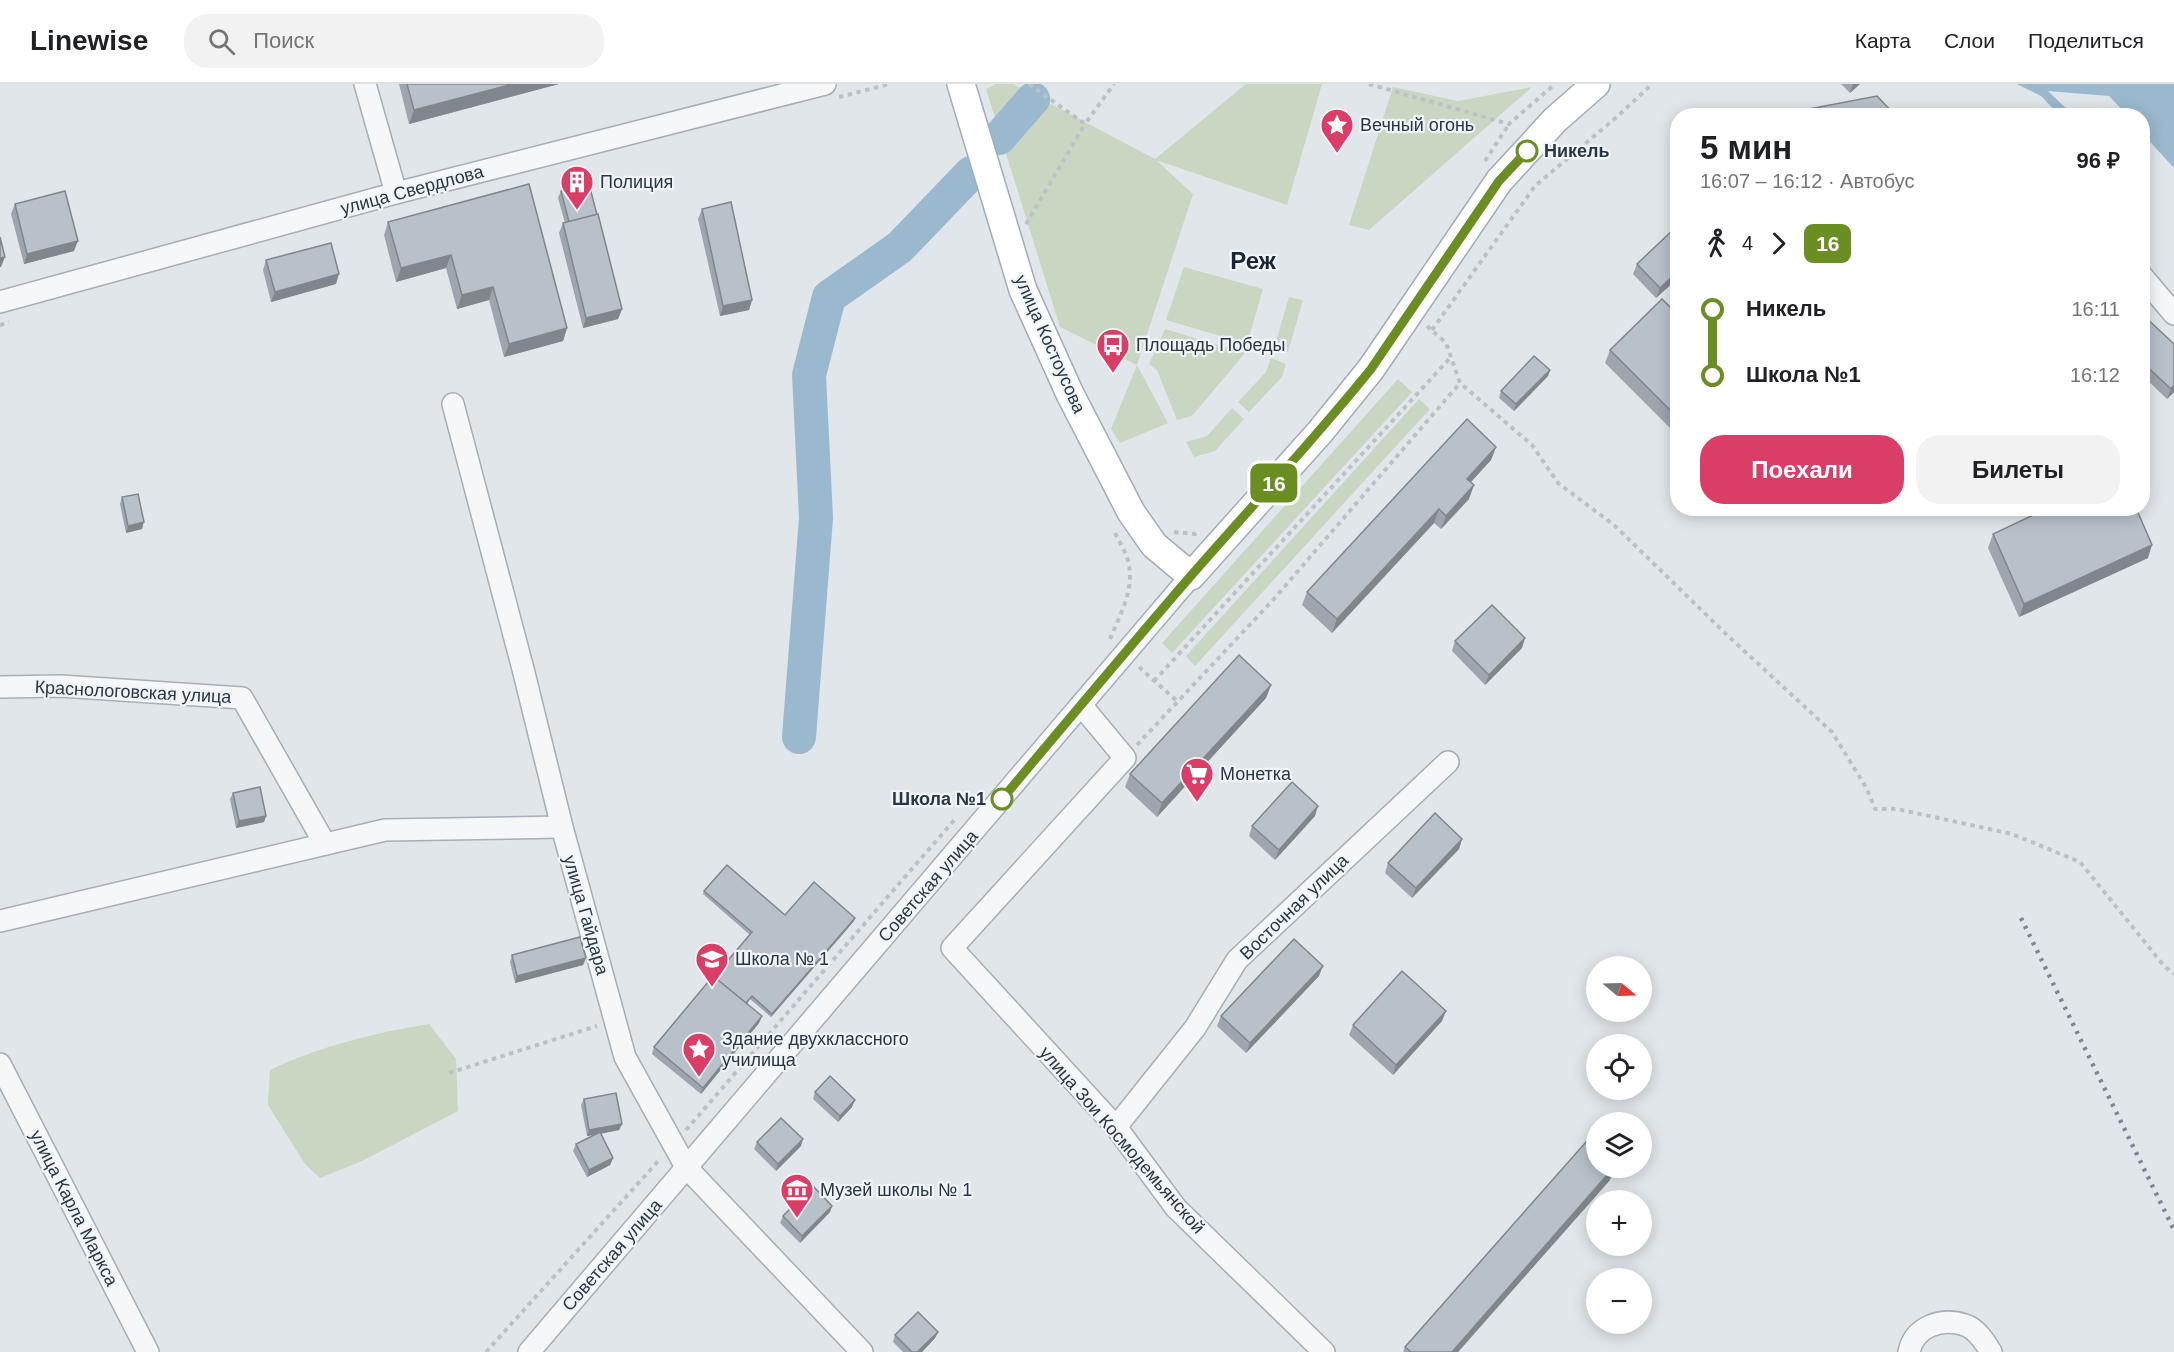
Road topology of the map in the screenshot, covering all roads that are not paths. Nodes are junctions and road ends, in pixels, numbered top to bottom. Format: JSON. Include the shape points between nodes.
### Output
{"nodes":[{"id":1,"x":365,"y":84,"type":"edge"},
{"id":2,"x":825,"y":84,"type":"edge"},
{"id":3,"x":961,"y":84,"type":"edge"},
{"id":4,"x":1596,"y":84,"type":"edge"},
{"id":5,"x":396,"y":193,"type":"junction"},
{"id":6,"x":2150,"y":286,"type":"edge"},
{"id":7,"x":0,"y":302,"type":"edge"},
{"id":8,"x":2174,"y":314,"type":"edge"},
{"id":9,"x":453,"y":404,"type":"dead end"},
{"id":10,"x":1191,"y":576,"type":"junction"},
{"id":11,"x":0,"y":687,"type":"edge"},
{"id":12,"x":1081,"y":705,"type":"junction"},
{"id":13,"x":1448,"y":762,"type":"dead end"},
{"id":14,"x":562,"y":827,"type":"junction"},
{"id":15,"x":325,"y":843,"type":"junction"},
{"id":16,"x":0,"y":921,"type":"edge"},
{"id":17,"x":0,"y":1064,"type":"edge"},
{"id":18,"x":1116,"y":1127,"type":"junction"},
{"id":19,"x":686,"y":1167,"type":"junction"},
{"id":20,"x":148,"y":1352,"type":"edge"},
{"id":21,"x":529,"y":1352,"type":"edge"},
{"id":22,"x":862,"y":1352,"type":"edge"},
{"id":23,"x":1324,"y":1352,"type":"edge"},
{"id":24,"x":1909,"y":1352,"type":"edge"},
{"id":25,"x":1990,"y":1352,"type":"edge"}],
"edges":[{"from":1,"to":5,"type":"street"},
{"from":2,"to":5,"type":"street","name":"улица Свердлова"},
{"from":3,"to":10,"type":"main road","name":"улица Костоусова","via":[[1023,290],[1070,394],[1131,512],[1154,545]]},
{"from":4,"to":10,"type":"main road","name":"Советская улица","via":[[1555,120],[1499,181],[1371,369]]},
{"from":5,"to":7,"type":"street","name":"улица Свердлова"},
{"from":6,"to":8,"type":"street"},
{"from":9,"to":14,"type":"street","name":"улица Гайдара"},
{"from":10,"to":12,"type":"street","name":"Советская улица"},
{"from":11,"to":15,"type":"street","name":"Краснологовская улица","via":[[61,686],[242,698]]},
{"from":12,"to":18,"type":"street","name":"улица Зои Космодемьянской","via":[[1125,758],[952,948]]},
{"from":12,"to":19,"type":"street","name":"Советская улица"},
{"from":13,"to":18,"type":"street","name":"Восточная улица","via":[[1238,960],[1195,1028]]},
{"from":14,"to":15,"type":"street","via":[[385,830]]},
{"from":14,"to":19,"type":"street","name":"улица Гайдара","via":[[625,1057]]},
{"from":15,"to":16,"type":"street"},
{"from":17,"to":20,"type":"street","name":"улица Карла Маркса"},
{"from":18,"to":23,"type":"street","name":"улица Зои Космодемьянской","via":[[1176,1208]]},
{"from":19,"to":21,"type":"street","name":"Советская улица"},
{"from":19,"to":22,"type":"street","name":"улица Гайдара"},
{"from":24,"to":25,"type":"street","via":[[1912,1340],[1928,1326],[1947,1322],[1967,1326],[1984,1340]]}]}
